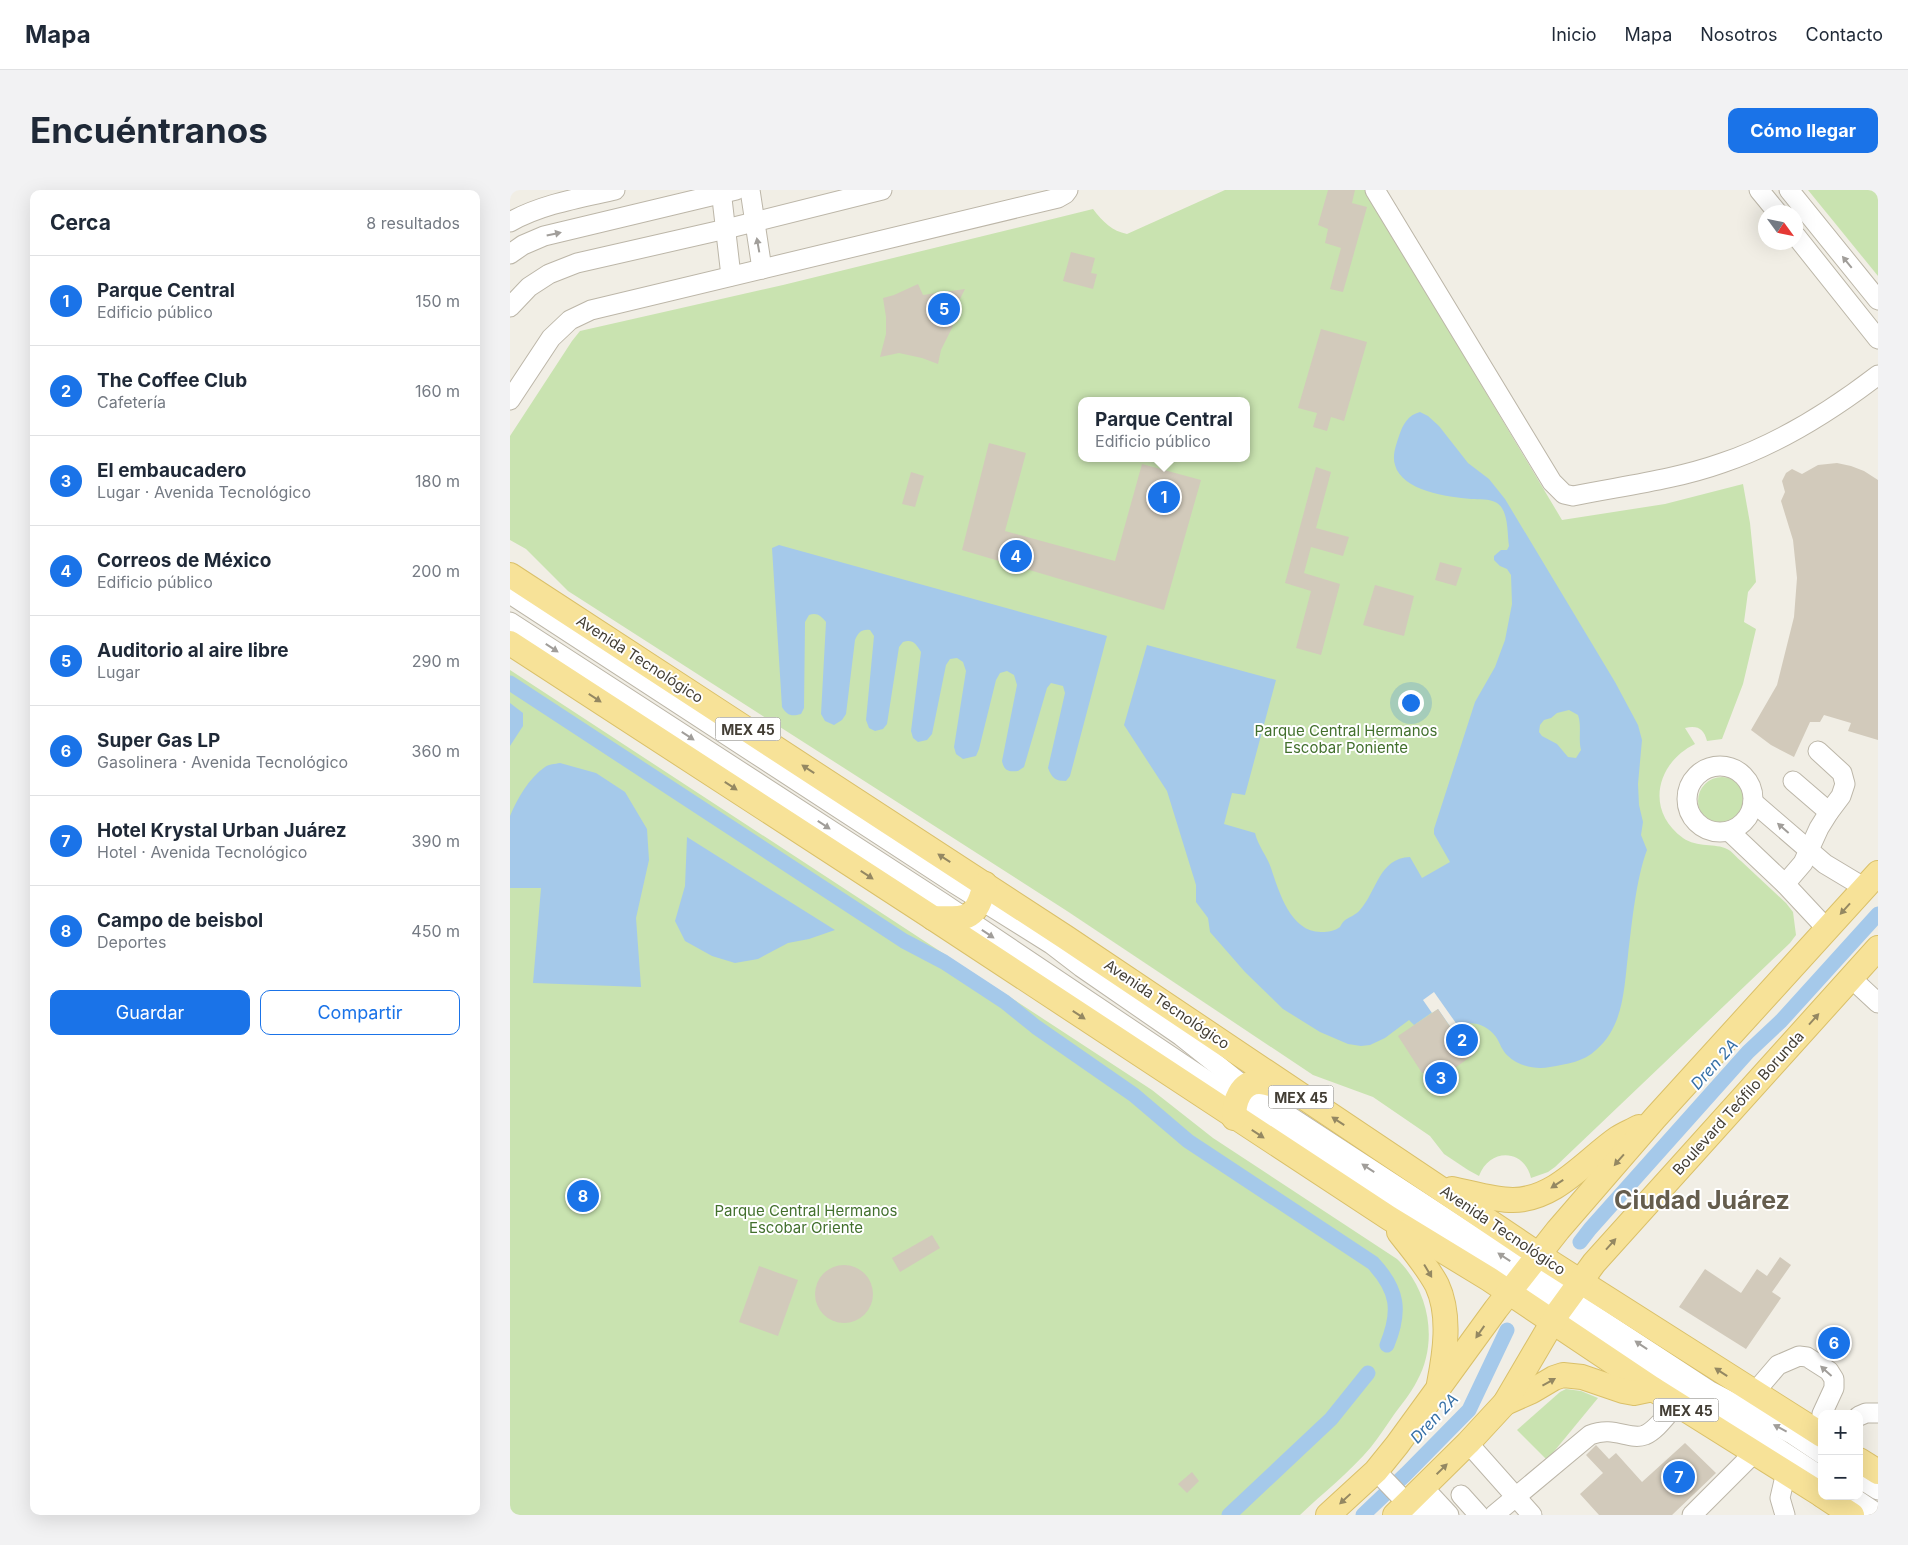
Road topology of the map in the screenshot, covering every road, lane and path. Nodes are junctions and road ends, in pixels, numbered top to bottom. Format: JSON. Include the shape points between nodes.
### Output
{"nodes":[{"id":1,"x":615,"y":190,"type":"edge"},
{"id":2,"x":750,"y":190,"type":"edge"},
{"id":3,"x":882,"y":190,"type":"edge"},
{"id":4,"x":1068,"y":190,"type":"edge"},
{"id":5,"x":1375,"y":190,"type":"edge"},
{"id":6,"x":1759,"y":190,"type":"edge"},
{"id":7,"x":1789,"y":190,"type":"edge"},
{"id":8,"x":726,"y":191,"type":"edge"},
{"id":9,"x":1771,"y":205,"type":"edge"},
{"id":10,"x":510,"y":222,"type":"edge"},
{"id":11,"x":754,"y":222,"type":"junction"},
{"id":12,"x":726,"y":230,"type":"junction"},
{"id":13,"x":1803,"y":245,"type":"edge"},
{"id":14,"x":510,"y":254,"type":"edge"},
{"id":15,"x":762,"y":268,"type":"junction"},
{"id":16,"x":732,"y":276,"type":"junction"},
{"id":17,"x":1878,"y":300,"type":"edge"},
{"id":18,"x":510,"y":307,"type":"edge"},
{"id":19,"x":1878,"y":339,"type":"edge"},
{"id":20,"x":1878,"y":375,"type":"edge"},
{"id":21,"x":510,"y":400,"type":"edge"},
{"id":22,"x":510,"y":575,"type":"edge"},
{"id":23,"x":510,"y":594,"type":"edge"},
{"id":24,"x":510,"y":622,"type":"edge"},
{"id":25,"x":510,"y":643,"type":"edge"},
{"id":26,"x":1818,"y":751,"type":"dead end"},
{"id":27,"x":1793,"y":781,"type":"dead end"},
{"id":28,"x":1754,"y":802,"type":"junction"},
{"id":29,"x":1828,"y":812,"type":"junction"},
{"id":30,"x":1729,"y":831,"type":"junction"},
{"id":31,"x":1810,"y":851,"type":"junction"},
{"id":32,"x":1871,"y":881,"type":"edge"},
{"id":33,"x":1785,"y":884,"type":"junction"},
{"id":34,"x":983,"y":892,"type":"junction"},
{"id":35,"x":963,"y":917,"type":"junction"},
{"id":36,"x":933,"y":918,"type":"junction"},
{"id":37,"x":1827,"y":929,"type":"junction"},
{"id":38,"x":1878,"y":948,"type":"edge"},
{"id":39,"x":1852,"y":978,"type":"junction"},
{"id":40,"x":1878,"y":1004,"type":"edge"},
{"id":41,"x":1290,"y":1089,"type":"junction"},
{"id":42,"x":1238,"y":1102,"type":"junction"},
{"id":43,"x":1656,"y":1118,"type":"junction"},
{"id":44,"x":1436,"y":1185,"type":"junction"},
{"id":45,"x":1389,"y":1218,"type":"junction"},
{"id":46,"x":1525,"y":1276,"type":"junction"},
{"id":47,"x":1562,"y":1300,"type":"junction"},
{"id":48,"x":1653,"y":1389,"type":"junction"},
{"id":49,"x":1437,"y":1392,"type":"junction"},
{"id":50,"x":1754,"y":1393,"type":"junction"},
{"id":51,"x":1505,"y":1403,"type":"junction"},
{"id":52,"x":1677,"y":1404,"type":"junction"},
{"id":53,"x":1825,"y":1410,"type":"edge"},
{"id":54,"x":1878,"y":1412,"type":"edge"},
{"id":55,"x":1863,"y":1414,"type":"edge"},
{"id":56,"x":1818,"y":1422,"type":"edge"},
{"id":57,"x":1468,"y":1443,"type":"junction"},
{"id":58,"x":1818,"y":1451,"type":"edge"},
{"id":59,"x":1755,"y":1452,"type":"junction"},
{"id":60,"x":1863,"y":1463,"type":"edge"},
{"id":61,"x":1786,"y":1472,"type":"junction"},
{"id":62,"x":1878,"y":1472,"type":"edge"},
{"id":63,"x":1818,"y":1474,"type":"edge"},
{"id":64,"x":1379,"y":1475,"type":"junction"},
{"id":65,"x":1863,"y":1481,"type":"edge"},
{"id":66,"x":1878,"y":1490,"type":"edge"},
{"id":67,"x":1818,"y":1493,"type":"edge"},
{"id":68,"x":1461,"y":1496,"type":"dead end"},
{"id":69,"x":1516,"y":1496,"type":"junction"},
{"id":70,"x":1406,"y":1500,"type":"edge"},
{"id":71,"x":1828,"y":1500,"type":"edge"},
{"id":72,"x":1857,"y":1500,"type":"edge"},
{"id":73,"x":1878,"y":1514,"type":"edge"},
{"id":74,"x":1328,"y":1515,"type":"edge"},
{"id":75,"x":1427,"y":1515,"type":"edge"},
{"id":76,"x":1448,"y":1515,"type":"edge"},
{"id":77,"x":1478,"y":1515,"type":"edge"},
{"id":78,"x":1494,"y":1515,"type":"edge"},
{"id":79,"x":1532,"y":1515,"type":"edge"},
{"id":80,"x":1692,"y":1515,"type":"edge"},
{"id":81,"x":1785,"y":1515,"type":"edge"},
{"id":82,"x":1852,"y":1515,"type":"edge"}],
"edges":[{"from":1,"to":10,"type":"street","via":[[546,207]]},
{"from":2,"to":11,"type":"street"},
{"from":3,"to":11,"type":"street"},
{"from":4,"to":15,"type":"street","via":[[1058,198]]},
{"from":5,"to":20,"type":"street","via":[[1552,482],[1564,494],[1572,496],[1678,476],[1722,464],[1798,429]]},
{"from":6,"to":9,"type":"street"},
{"from":17,"to":7,"type":"street","one_way":true},
{"from":8,"to":12,"type":"street"},
{"from":14,"to":8,"type":"street","one_way":true,"via":[[544,236]]},
{"from":11,"to":12,"type":"street"},
{"from":15,"to":11,"type":"street","one_way":true},
{"from":12,"to":16,"type":"street"},
{"from":12,"to":18,"type":"street","via":[[577,263],[528,287]]},
{"from":13,"to":19,"type":"street"},
{"from":15,"to":16,"type":"street"},
{"from":16,"to":21,"type":"street","via":[[591,310],[570,320],[551,338]]},
{"from":34,"to":22,"type":"main road","name":"Avenida Tecnológico","number":"MEX 45","one_way":true},
{"from":23,"to":34,"type":"street"},
{"from":24,"to":35,"type":"street","one_way":true},
{"from":25,"to":36,"type":"main road","name":"Avenida Tecnológico","number":"MEX 45","one_way":true},
{"from":26,"to":29,"type":"street","via":[[1842,774],[1845,784],[1841,796]]},
{"from":27,"to":29,"type":"street"},
{"from":28,"to":30,"type":"street","via":[[1746,821]]},
{"from":28,"to":30,"type":"street","via":[[1749,782],[1733,768],[1712,766],[1694,778],[1686,798],[1692,818],[1708,830]]},
{"from":31,"to":28,"type":"street","one_way":true},
{"from":29,"to":31,"type":"street"},
{"from":30,"to":33,"type":"street"},
{"from":31,"to":32,"type":"street","via":[[1825,864]]},
{"from":31,"to":33,"type":"street"},
{"from":32,"to":37,"type":"main road","one_way":true},
{"from":33,"to":37,"type":"street"},
{"from":34,"to":35,"type":"main road","via":[[976,910]]},
{"from":34,"to":41,"type":"main road","name":"Avenida Tecnológico","number":"MEX 45","via":[[1242,1054]]},
{"from":34,"to":42,"type":"street","via":[[1088,972],[1181,1036]]},
{"from":35,"to":36,"type":"main road"},
{"from":35,"to":42,"type":"street","one_way":true},
{"from":36,"to":42,"type":"main road","name":"Avenida Tecnológico","number":"MEX 45","one_way":true},
{"from":37,"to":43,"type":"main road"},
{"from":38,"to":39,"type":"main road","name":"Boulevard Teófilo Borunda"},
{"from":39,"to":40,"type":"street"},
{"from":47,"to":39,"type":"main road","name":"Boulevard Teófilo Borunda","one_way":true},
{"from":41,"to":42,"type":"main road","via":[[1252,1083]]},
{"from":44,"to":41,"type":"main road","name":"Avenida Tecnológico","number":"MEX 45","one_way":true},
{"from":42,"to":45,"type":"main road","name":"Avenida Tecnológico","number":"MEX 45","one_way":true},
{"from":42,"to":46,"type":"street"},
{"from":43,"to":44,"type":"main road","one_way":true,"via":[[1619,1138],[1550,1190],[1532,1196],[1504,1199]]},
{"from":43,"to":46,"type":"main road","one_way":true},
{"from":44,"to":46,"type":"main road","name":"Avenida Tecnológico","number":"MEX 45"},
{"from":45,"to":46,"type":"main road","name":"Avenida Tecnológico","number":"MEX 45"},
{"from":45,"to":49,"type":"main road","one_way":true,"via":[[1437,1286],[1443,1306],[1445,1357]]},
{"from":46,"to":47,"type":"main road","name":"Avenida Tecnológico","number":"MEX 45"},
{"from":46,"to":47,"type":"main road","name":"Avenida Tecnológico","number":"MEX 45"},
{"from":46,"to":49,"type":"main road","one_way":true},
{"from":47,"to":48,"type":"main road","name":"Avenida Tecnológico","number":"MEX 45"},
{"from":50,"to":47,"type":"main road","name":"Avenida Tecnológico","number":"MEX 45","one_way":true},
{"from":47,"to":51,"type":"main road","name":"Boulevard Teófilo Borunda"},
{"from":58,"to":47,"type":"street","one_way":true,"via":[[1710,1391]]},
{"from":47,"to":63,"type":"street","via":[[1717,1413]]},
{"from":51,"to":48,"type":"main road","one_way":true,"via":[[1563,1376],[1582,1377],[1634,1393]]},
{"from":48,"to":52,"type":"main road","name":"Avenida Tecnológico","number":"MEX 45"},
{"from":49,"to":64,"type":"main road"},
{"from":53,"to":50,"type":"street","one_way":true,"via":[[1834,1379],[1829,1371],[1807,1357],[1799,1356],[1778,1365]]},
{"from":50,"to":56,"type":"main road","name":"Avenida Tecnológico","number":"MEX 45"},
{"from":51,"to":57,"type":"main road"},
{"from":52,"to":59,"type":"main road","name":"Avenida Tecnológico","number":"MEX 45"},
{"from":52,"to":69,"type":"street","via":[[1647,1434],[1638,1436],[1608,1430],[1590,1435]]},
{"from":54,"to":55,"type":"street"},
{"from":57,"to":69,"type":"street"},
{"from":70,"to":57,"type":"main road","one_way":true},
{"from":59,"to":61,"type":"main road","name":"Avenida Tecnológico","number":"MEX 45"},
{"from":59,"to":80,"type":"street"},
{"from":60,"to":62,"type":"main road"},
{"from":61,"to":67,"type":"main road","name":"Avenida Tecnológico","number":"MEX 45"},
{"from":61,"to":81,"type":"street","via":[[1780,1498]]},
{"from":64,"to":70,"type":"street"},
{"from":64,"to":74,"type":"main road","one_way":true},
{"from":65,"to":66,"type":"street"},
{"from":68,"to":77,"type":"street"},
{"from":69,"to":78,"type":"street"},
{"from":69,"to":79,"type":"street"},
{"from":70,"to":75,"type":"street"},
{"from":70,"to":76,"type":"street"},
{"from":71,"to":82,"type":"main road","name":"Avenida Tecnológico","number":"MEX 45"},
{"from":72,"to":73,"type":"street"}]}
